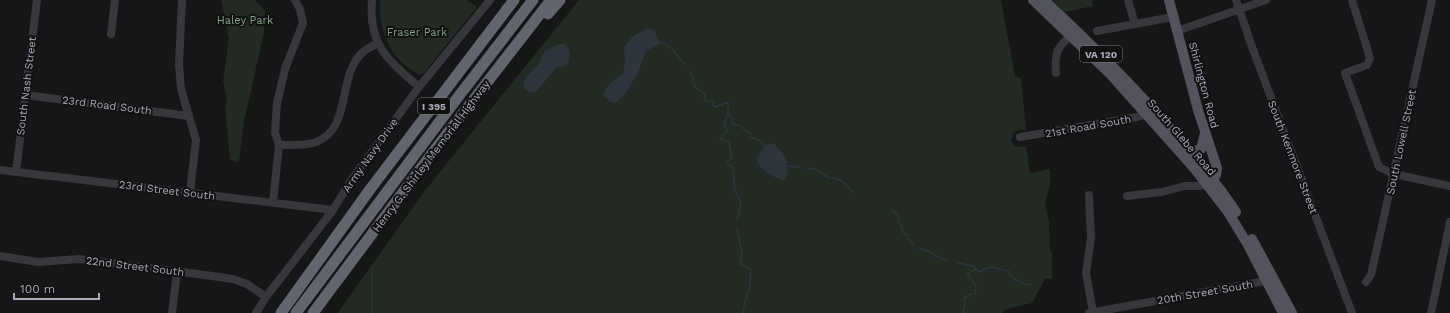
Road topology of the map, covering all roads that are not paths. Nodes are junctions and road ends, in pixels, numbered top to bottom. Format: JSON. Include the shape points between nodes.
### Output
{"nodes":[{"id":1,"x":37,"y":0,"type":"edge"},
{"id":2,"x":115,"y":0,"type":"edge"},
{"id":3,"x":182,"y":0,"type":"edge"},
{"id":4,"x":295,"y":0,"type":"edge"},
{"id":5,"x":372,"y":0,"type":"edge"},
{"id":6,"x":490,"y":0,"type":"edge"},
{"id":7,"x":514,"y":0,"type":"edge"},
{"id":8,"x":533,"y":0,"type":"edge"},
{"id":9,"x":551,"y":0,"type":"edge"},
{"id":10,"x":560,"y":0,"type":"edge"},
{"id":11,"x":1033,"y":0,"type":"edge"},
{"id":12,"x":1044,"y":0,"type":"edge"},
{"id":13,"x":1128,"y":0,"type":"edge"},
{"id":14,"x":1169,"y":0,"type":"edge"},
{"id":15,"x":1236,"y":0,"type":"edge"},
{"id":16,"x":1266,"y":0,"type":"edge"},
{"id":17,"x":1352,"y":0,"type":"edge"},
{"id":18,"x":1432,"y":0,"type":"edge"},
{"id":19,"x":1239,"y":9,"type":"junction"},
{"id":20,"x":1173,"y":16,"type":"junction"},
{"id":21,"x":1135,"y":24,"type":"junction"},
{"id":22,"x":1097,"y":31,"type":"dead end"},
{"id":23,"x":1177,"y":31,"type":"junction"},
{"id":24,"x":1073,"y":32,"type":"junction"},
{"id":25,"x":111,"y":34,"type":"dead end"},
{"id":26,"x":378,"y":43,"type":"junction"},
{"id":27,"x":1056,"y":73,"type":"dead end"},
{"id":28,"x":419,"y":87,"type":"junction"},
{"id":29,"x":25,"y":95,"type":"junction"},
{"id":30,"x":1151,"y":113,"type":"junction"},
{"id":31,"x":189,"y":116,"type":"junction"},
{"id":32,"x":1205,"y":133,"type":"junction"},
{"id":33,"x":1020,"y":137,"type":"dead end"},
{"id":34,"x":279,"y":145,"type":"junction"},
{"id":35,"x":433,"y":152,"type":"junction"},
{"id":36,"x":1191,"y":152,"type":"junction"},
{"id":37,"x":0,"y":170,"type":"edge"},
{"id":38,"x":1200,"y":170,"type":"junction"},
{"id":39,"x":16,"y":172,"type":"junction"},
{"id":40,"x":1394,"y":174,"type":"junction"},
{"id":41,"x":1212,"y":180,"type":"junction"},
{"id":42,"x":1450,"y":186,"type":"edge"},
{"id":43,"x":190,"y":192,"type":"junction"},
{"id":44,"x":1089,"y":195,"type":"dead end"},
{"id":45,"x":1127,"y":196,"type":"dead end"},
{"id":46,"x":273,"y":203,"type":"junction"},
{"id":47,"x":333,"y":210,"type":"junction"},
{"id":48,"x":1450,"y":222,"type":"edge"},
{"id":49,"x":0,"y":256,"type":"edge"},
{"id":50,"x":177,"y":272,"type":"junction"},
{"id":51,"x":1270,"y":280,"type":"junction"},
{"id":52,"x":1366,"y":282,"type":"dead end"},
{"id":53,"x":266,"y":297,"type":"junction"},
{"id":54,"x":1094,"y":312,"type":"edge"},
{"id":55,"x":172,"y":313,"type":"edge"},
{"id":56,"x":256,"y":313,"type":"edge"},
{"id":57,"x":281,"y":313,"type":"edge"},
{"id":58,"x":296,"y":313,"type":"edge"},
{"id":59,"x":313,"y":313,"type":"edge"},
{"id":60,"x":1283,"y":313,"type":"edge"},
{"id":61,"x":1292,"y":313,"type":"edge"},
{"id":62,"x":1352,"y":313,"type":"edge"},
{"id":63,"x":1431,"y":313,"type":"edge"}],
"edges":[{"from":1,"to":29,"type":"street","name":"South Nash Street"},
{"from":2,"to":25,"type":"street"},
{"from":3,"to":31,"type":"street","via":[[179,66],[181,89]]},
{"from":4,"to":34,"type":"street","via":[[303,24],[285,69],[277,103],[275,133]]},
{"from":5,"to":26,"type":"street","via":[[374,30]]},
{"from":6,"to":28,"type":"street","name":"Army Navy Drive"},
{"from":7,"to":57,"type":"highway","number":"I 395","via":[[371,188]]},
{"from":8,"to":58,"type":"highway"},
{"from":9,"to":35,"type":"highway","name":"Henry G. Shirley Memorial Highway","number":"I 395"},
{"from":10,"to":35,"type":"highway","via":[[463,123]]},
{"from":11,"to":24,"type":"main road","name":"South Glebe Road","number":"VA 120"},
{"from":12,"to":24,"type":"main road","name":"South Glebe Road","number":"VA 120"},
{"from":13,"to":21,"type":"street"},
{"from":14,"to":20,"type":"main road","name":"Shirlington Road"},
{"from":15,"to":19,"type":"street","name":"South Kenmore Street"},
{"from":16,"to":19,"type":"street"},
{"from":17,"to":40,"type":"street","via":[[1370,62],[1363,68],[1345,74],[1379,166]]},
{"from":18,"to":40,"type":"street","name":"South Lowell Street"},
{"from":19,"to":23,"type":"street"},
{"from":19,"to":62,"type":"street","name":"South Kenmore Street"},
{"from":20,"to":21,"type":"street"},
{"from":20,"to":23,"type":"main road","name":"Shirlington Road"},
{"from":21,"to":22,"type":"street"},
{"from":23,"to":32,"type":"main road","name":"Shirlington Road"},
{"from":24,"to":27,"type":"street","via":[[1055,55]]},
{"from":24,"to":30,"type":"main road","name":"South Glebe Road","number":"VA 120"},
{"from":26,"to":28,"type":"street","via":[[388,60]]},
{"from":26,"to":34,"type":"street","via":[[362,53],[353,67],[338,119],[327,136],[307,145]]},
{"from":28,"to":47,"type":"street","name":"Army Navy Drive","via":[[352,178]]},
{"from":29,"to":31,"type":"street","name":"23rd Road South"},
{"from":29,"to":39,"type":"street","name":"South Nash Street"},
{"from":30,"to":33,"type":"street","name":"21st Road South"},
{"from":30,"to":36,"type":"main road","name":"South Glebe Road","number":"VA 120"},
{"from":30,"to":38,"type":"main road","name":"South Glebe Road","number":"VA 120"},
{"from":31,"to":43,"type":"street","via":[[196,140]]},
{"from":32,"to":36,"type":"main road","via":[[1201,149]]},
{"from":32,"to":38,"type":"main road","via":[[1206,146]]},
{"from":32,"to":41,"type":"main road","name":"Shirlington Road","via":[[1217,168]]},
{"from":34,"to":46,"type":"street"},
{"from":35,"to":59,"type":"highway","name":"Henry G. Shirley Memorial Highway","number":"I 395"},
{"from":36,"to":38,"type":"main road","name":"South Glebe Road","number":"VA 120"},
{"from":37,"to":39,"type":"street","name":"23rd Street South"},
{"from":38,"to":41,"type":"main road","name":"South Glebe Road","number":"VA 120"},
{"from":39,"to":43,"type":"street","name":"23rd Street South"},
{"from":40,"to":42,"type":"street"},
{"from":40,"to":52,"type":"street","name":"South Lowell Street","via":[[1371,275]]},
{"from":41,"to":45,"type":"street","via":[[1200,186],[1185,186],[1162,192]]},
{"from":41,"to":51,"type":"main road","name":"South Glebe Road","number":"VA 120","via":[[1228,212]]},
{"from":43,"to":46,"type":"street","name":"23rd Street South"},
{"from":44,"to":54,"type":"street","via":[[1091,238],[1086,273]]},
{"from":46,"to":47,"type":"street","name":"23rd Street South"},
{"from":47,"to":53,"type":"street","name":"Army Navy Drive"},
{"from":48,"to":63,"type":"street"},
{"from":49,"to":50,"type":"street","name":"22nd Street South","via":[[38,262],[79,259]]},
{"from":50,"to":53,"type":"street","name":"22nd Street South","via":[[233,279],[247,284]]},
{"from":50,"to":55,"type":"street"},
{"from":51,"to":54,"type":"street","name":"20th Street South"},
{"from":51,"to":60,"type":"main road","name":"South Glebe Road","number":"VA 120"},
{"from":51,"to":61,"type":"main road","name":"South Glebe Road","number":"VA 120"},
{"from":53,"to":56,"type":"street","name":"Army Navy Drive"}]}
